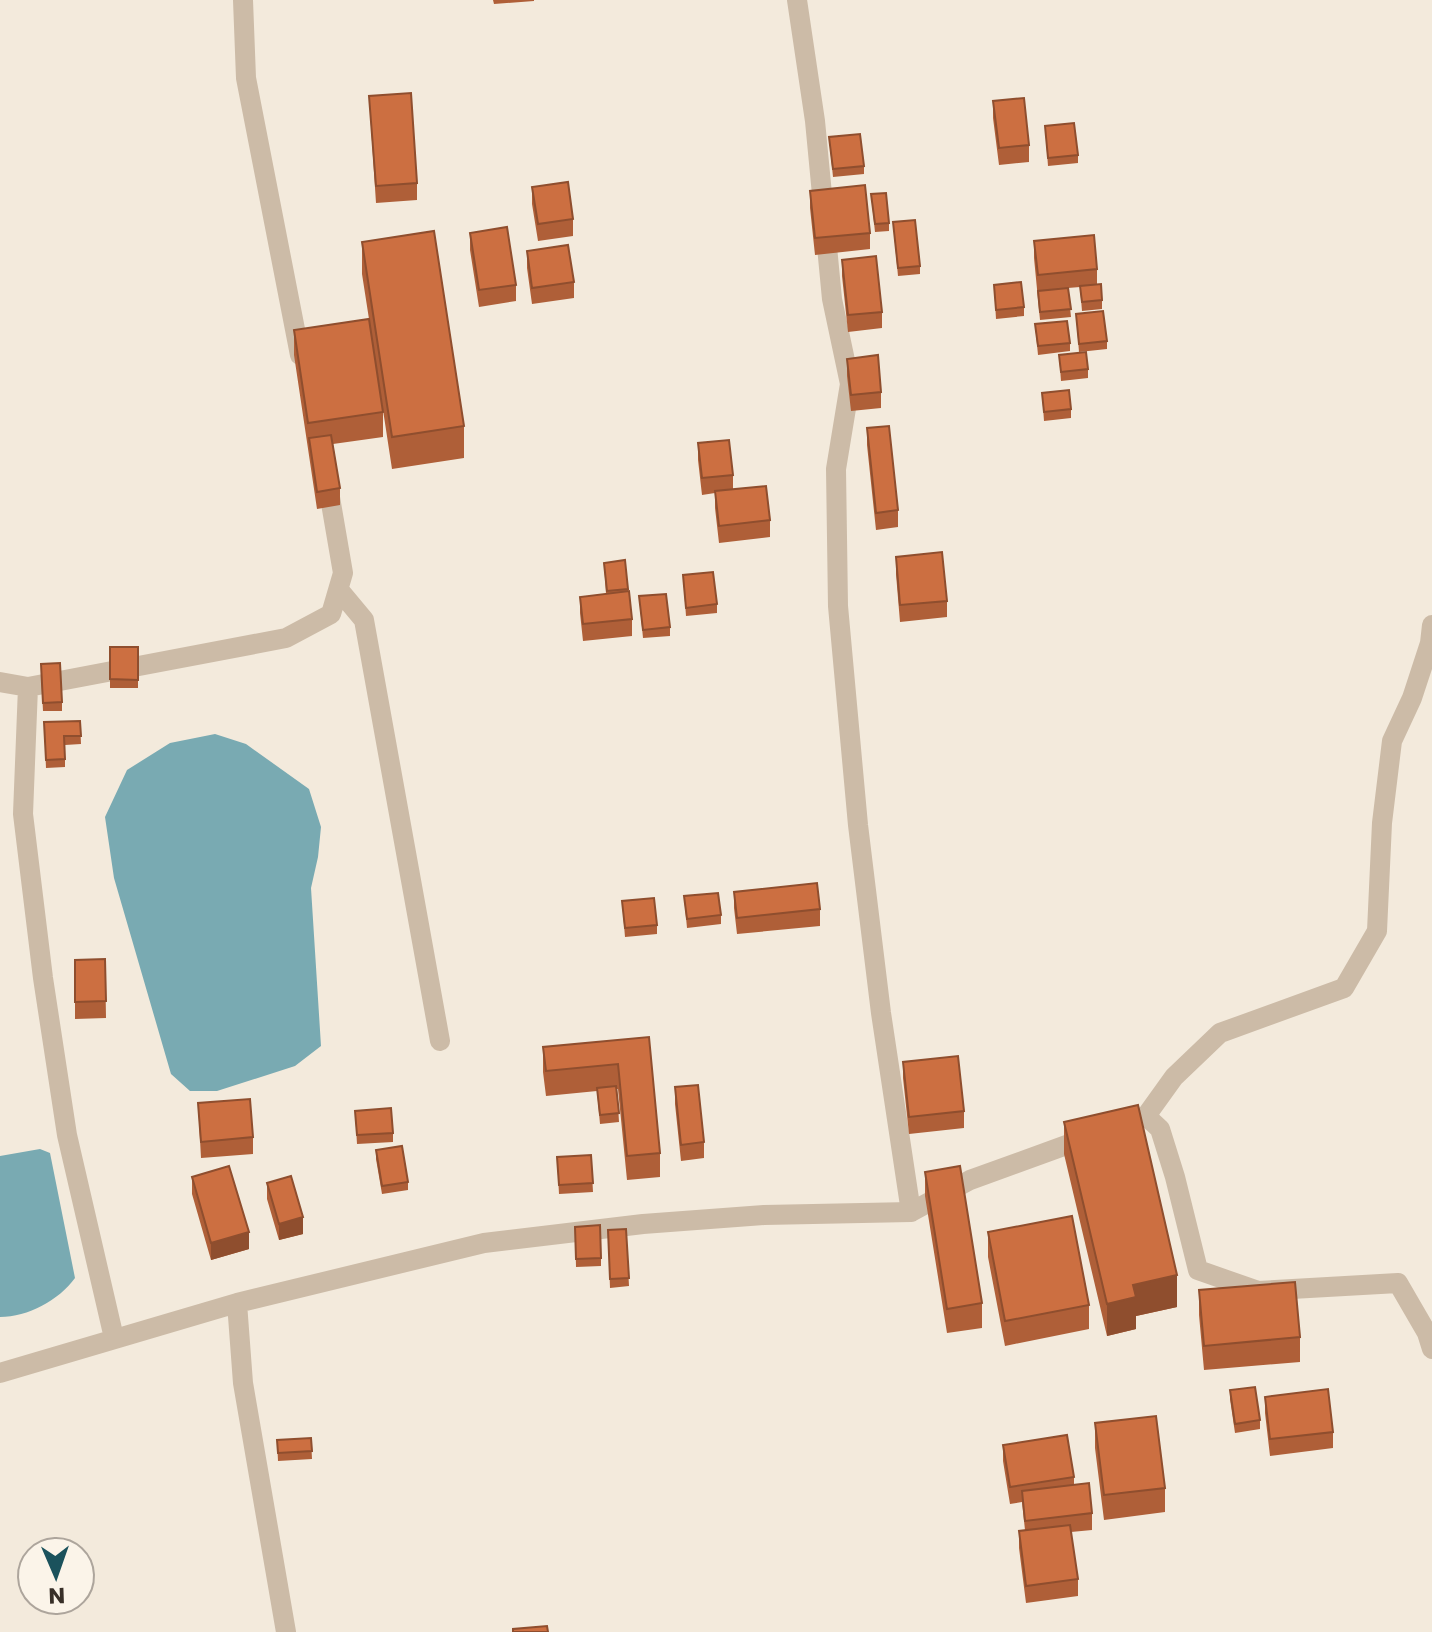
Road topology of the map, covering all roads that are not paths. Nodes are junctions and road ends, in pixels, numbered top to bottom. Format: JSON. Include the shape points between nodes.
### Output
{"nodes":[{"id":1,"x":243,"y":0,"type":"edge"},
{"id":2,"x":797,"y":0,"type":"edge"},
{"id":3,"x":303,"y":368,"type":"edge"},
{"id":4,"x":323,"y":460,"type":"edge"},
{"id":5,"x":337,"y":594,"type":"junction"},
{"id":6,"x":1432,"y":625,"type":"edge"},
{"id":7,"x":0,"y":682,"type":"edge"},
{"id":8,"x":28,"y":687,"type":"junction"},
{"id":9,"x":440,"y":1041,"type":"dead end"},
{"id":10,"x":1146,"y":1116,"type":"junction"},
{"id":11,"x":911,"y":1212,"type":"junction"},
{"id":12,"x":237,"y":1303,"type":"junction"},
{"id":13,"x":114,"y":1338,"type":"junction"},
{"id":14,"x":1432,"y":1349,"type":"edge"},
{"id":15,"x":0,"y":1373,"type":"edge"},
{"id":16,"x":286,"y":1632,"type":"edge"}],
"edges":[{"from":1,"to":3,"type":"street","via":[[246,78]]},
{"from":2,"to":11,"type":"street","via":[[832,299],[850,384],[836,469],[838,606],[858,825]]},
{"from":4,"to":5,"type":"street","via":[[343,573]]},
{"from":5,"to":8,"type":"street","via":[[331,614],[286,638]]},
{"from":5,"to":9,"type":"street","via":[[339,590],[364,620]]},
{"from":6,"to":10,"type":"street","via":[[1412,698],[1392,741],[1377,931],[1344,988],[1220,1033],[1174,1077]]},
{"from":7,"to":8,"type":"street"},
{"from":8,"to":13,"type":"street","via":[[23,814],[43,978],[67,1135]]},
{"from":10,"to":11,"type":"street","via":[[970,1180]]},
{"from":10,"to":14,"type":"street","via":[[1160,1129],[1198,1270],[1258,1291],[1398,1283]]},
{"from":11,"to":12,"type":"street","via":[[764,1215],[484,1243]]},
{"from":12,"to":13,"type":"street"},
{"from":12,"to":16,"type":"street","via":[[243,1383]]},
{"from":13,"to":15,"type":"street"}]}
